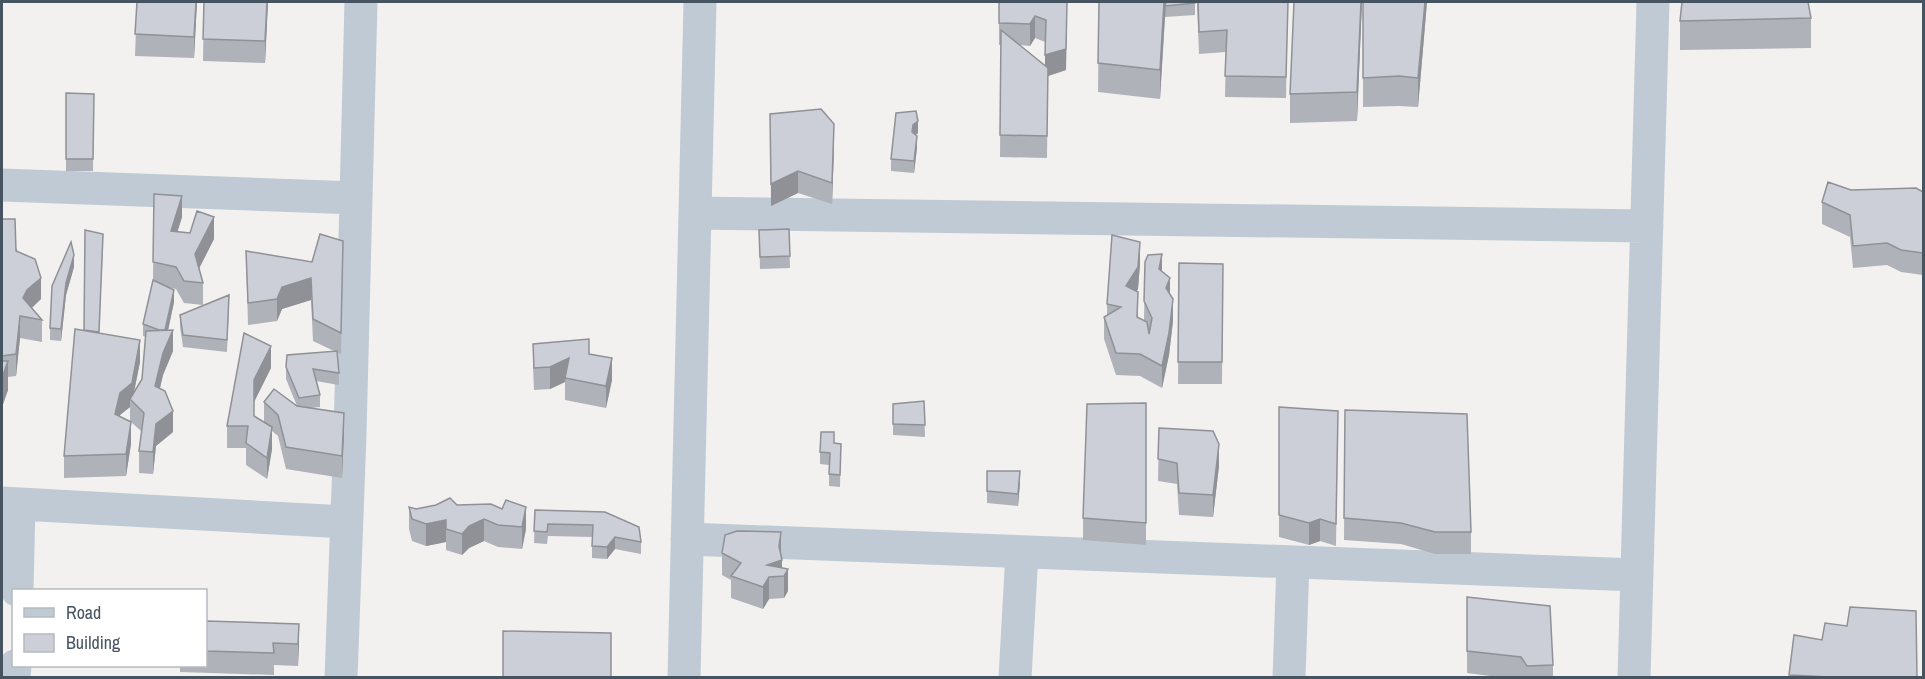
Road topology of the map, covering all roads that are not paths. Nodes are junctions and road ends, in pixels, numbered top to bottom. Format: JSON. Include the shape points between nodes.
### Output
{"nodes":[{"id":1,"x":362,"y":2,"type":"edge"},
{"id":2,"x":700,"y":2,"type":"edge"},
{"id":3,"x":1653,"y":2,"type":"edge"},
{"id":4,"x":2,"y":185,"type":"edge"},
{"id":5,"x":356,"y":198,"type":"junction"},
{"id":6,"x":695,"y":213,"type":"junction"},
{"id":7,"x":1647,"y":226,"type":"junction"},
{"id":8,"x":10,"y":504,"type":"edge"},
{"id":9,"x":346,"y":522,"type":"junction"},
{"id":10,"x":687,"y":539,"type":"junction"},
{"id":11,"x":1022,"y":552,"type":"junction"},
{"id":12,"x":1293,"y":562,"type":"junction"},
{"id":13,"x":1637,"y":575,"type":"junction"},
{"id":14,"x":17,"y":589,"type":"edge"},
{"id":15,"x":341,"y":678,"type":"edge"},
{"id":16,"x":684,"y":678,"type":"edge"},
{"id":17,"x":1015,"y":678,"type":"edge"},
{"id":18,"x":1289,"y":678,"type":"edge"},
{"id":19,"x":1634,"y":678,"type":"edge"}],
"edges":[{"from":1,"to":5,"type":"street"},
{"from":2,"to":6,"type":"street"},
{"from":3,"to":7,"type":"street"},
{"from":4,"to":5,"type":"street"},
{"from":5,"to":9,"type":"street"},
{"from":6,"to":7,"type":"street"},
{"from":6,"to":10,"type":"street"},
{"from":7,"to":13,"type":"street"},
{"from":8,"to":9,"type":"street"},
{"from":8,"to":14,"type":"street"},
{"from":9,"to":15,"type":"street"},
{"from":10,"to":11,"type":"street"},
{"from":10,"to":16,"type":"street"},
{"from":11,"to":12,"type":"street"},
{"from":11,"to":17,"type":"street"},
{"from":12,"to":13,"type":"street"},
{"from":12,"to":18,"type":"street"},
{"from":13,"to":19,"type":"street"}]}
